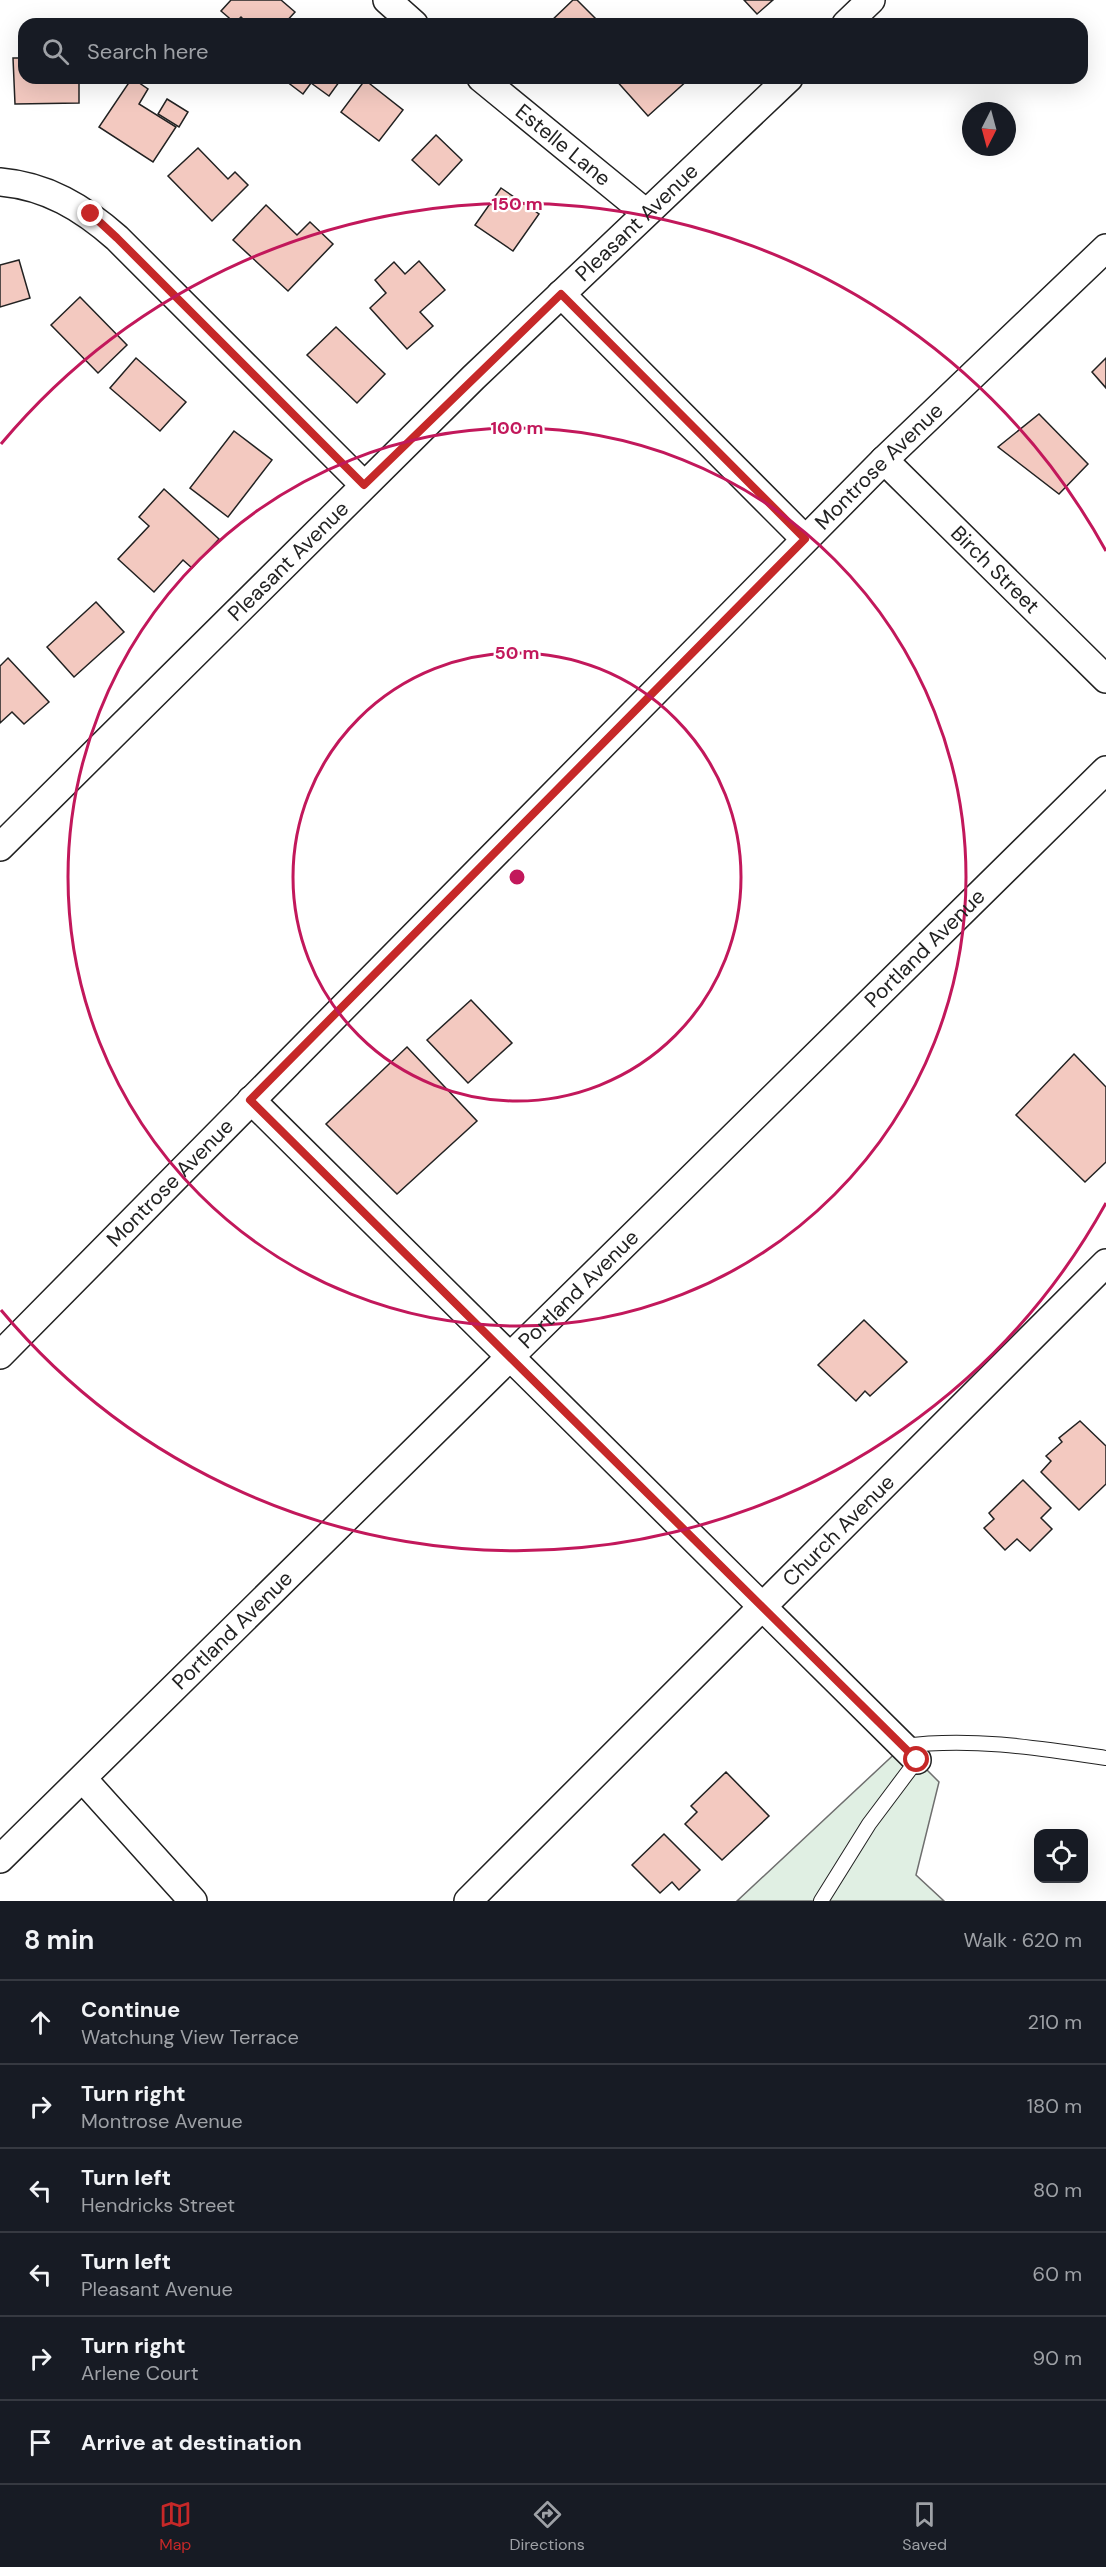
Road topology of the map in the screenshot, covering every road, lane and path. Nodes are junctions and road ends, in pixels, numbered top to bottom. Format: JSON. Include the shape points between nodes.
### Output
{"nodes":[{"id":1,"x":387,"y":0,"type":"edge"},
{"id":2,"x":871,"y":0,"type":"edge"},
{"id":3,"x":407,"y":18,"type":"edge"},
{"id":4,"x":852,"y":18,"type":"edge"},
{"id":5,"x":488,"y":84,"type":"edge"},
{"id":6,"x":783,"y":84,"type":"edge"},
{"id":7,"x":0,"y":182,"type":"edge"},
{"id":8,"x":646,"y":213,"type":"junction"},
{"id":9,"x":1106,"y":248,"type":"edge"},
{"id":10,"x":561,"y":294,"type":"junction"},
{"id":11,"x":884,"y":460,"type":"junction"},
{"id":12,"x":364,"y":485,"type":"junction"},
{"id":13,"x":805,"y":539,"type":"junction"},
{"id":14,"x":1106,"y":679,"type":"edge"},
{"id":15,"x":1106,"y":770,"type":"edge"},
{"id":16,"x":0,"y":847,"type":"edge"},
{"id":17,"x":250,"y":1100,"type":"junction"},
{"id":18,"x":1106,"y":1263,"type":"edge"},
{"id":19,"x":0,"y":1355,"type":"edge"},
{"id":20,"x":510,"y":1357,"type":"junction"},
{"id":21,"x":762,"y":1607,"type":"junction"},
{"id":22,"x":910,"y":1753,"type":"junction"},
{"id":23,"x":1106,"y":1758,"type":"edge"},
{"id":24,"x":83,"y":1779,"type":"junction"},
{"id":25,"x":0,"y":1859,"type":"edge"},
{"id":26,"x":193,"y":1901,"type":"edge"},
{"id":27,"x":468,"y":1901,"type":"edge"},
{"id":28,"x":821,"y":1901,"type":"edge"}],
"edges":[{"from":1,"to":3,"type":"street"},
{"from":2,"to":4,"type":"street"},
{"from":5,"to":8,"type":"street","name":"Estelle Lane"},
{"from":6,"to":8,"type":"street","name":"Pleasant Avenue"},
{"from":7,"to":12,"type":"street","via":[[43,190],[91,214]]},
{"from":8,"to":10,"type":"street","name":"Pleasant Avenue"},
{"from":9,"to":11,"type":"street","name":"Montrose Avenue"},
{"from":10,"to":12,"type":"street","name":"Pleasant Avenue"},
{"from":10,"to":13,"type":"street"},
{"from":11,"to":13,"type":"street","name":"Montrose Avenue"},
{"from":11,"to":14,"type":"street","name":"Birch Street"},
{"from":12,"to":16,"type":"street","name":"Pleasant Avenue"},
{"from":13,"to":17,"type":"street","name":"Montrose Avenue"},
{"from":15,"to":20,"type":"street","name":"Portland Avenue"},
{"from":17,"to":19,"type":"street","name":"Montrose Avenue"},
{"from":17,"to":20,"type":"street"},
{"from":18,"to":21,"type":"street","name":"Church Avenue"},
{"from":20,"to":21,"type":"street"},
{"from":20,"to":24,"type":"street","name":"Portland Avenue"},
{"from":21,"to":22,"type":"street"},
{"from":21,"to":27,"type":"street","name":"Church Avenue"},
{"from":22,"to":23,"type":"lane","via":[[939,1741],[1030,1746]]},
{"from":22,"to":28,"type":"lane"},
{"from":24,"to":25,"type":"street","name":"Portland Avenue"},
{"from":24,"to":26,"type":"street"}]}
